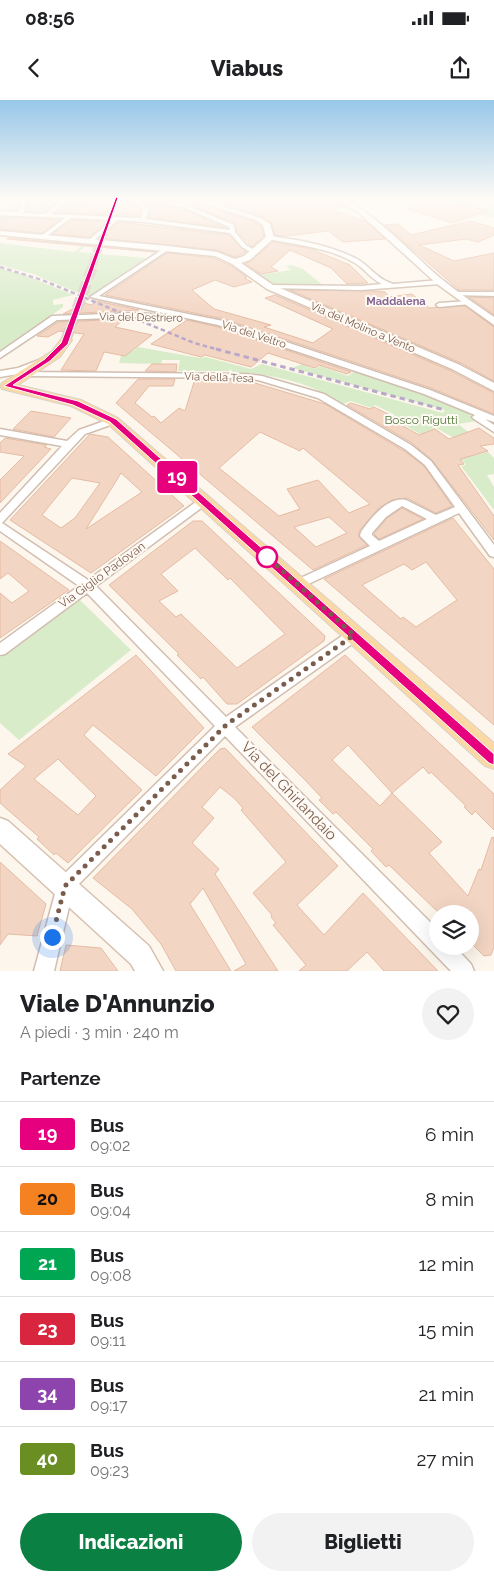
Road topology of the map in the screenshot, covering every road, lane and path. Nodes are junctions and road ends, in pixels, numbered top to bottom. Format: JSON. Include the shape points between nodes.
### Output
{"nodes":[{"id":1,"x":270,"y":238,"type":"edge"},
{"id":2,"x":63,"y":239,"type":"edge"},
{"id":3,"x":94,"y":239,"type":"edge"},
{"id":4,"x":238,"y":239,"type":"edge"},
{"id":5,"x":274,"y":239,"type":"edge"},
{"id":6,"x":388,"y":239,"type":"edge"},
{"id":7,"x":92,"y":241,"type":"junction"},
{"id":8,"x":168,"y":248,"type":"junction"},
{"id":9,"x":254,"y":252,"type":"junction"},
{"id":10,"x":235,"y":262,"type":"junction"},
{"id":11,"x":381,"y":282,"type":"junction"},
{"id":12,"x":440,"y":282,"type":"junction"},
{"id":13,"x":392,"y":285,"type":"junction"},
{"id":14,"x":270,"y":287,"type":"junction"},
{"id":15,"x":375,"y":288,"type":"junction"},
{"id":16,"x":456,"y":294,"type":"junction"},
{"id":17,"x":494,"y":294,"type":"edge"},
{"id":18,"x":468,"y":303,"type":"junction"},
{"id":19,"x":439,"y":305,"type":"dead end"},
{"id":20,"x":204,"y":319,"type":"junction"},
{"id":21,"x":494,"y":322,"type":"edge"},
{"id":22,"x":66,"y":340,"type":"tunnel mouth"},
{"id":23,"x":56,"y":354,"type":"junction"},
{"id":24,"x":0,"y":356,"type":"edge"},
{"id":25,"x":27,"y":374,"type":"junction"},
{"id":26,"x":2,"y":384,"type":"edge"},
{"id":27,"x":494,"y":388,"type":"edge"},
{"id":28,"x":464,"y":408,"type":"junction"},
{"id":29,"x":494,"y":419,"type":"edge"},
{"id":30,"x":113,"y":420,"type":"junction"},
{"id":31,"x":494,"y":429,"type":"edge"},
{"id":32,"x":0,"y":432,"type":"edge"},
{"id":33,"x":69,"y":444,"type":"junction"},
{"id":34,"x":204,"y":501,"type":"junction"},
{"id":35,"x":460,"y":509,"type":"junction"},
{"id":36,"x":436,"y":519,"type":"junction"},
{"id":37,"x":0,"y":520,"type":"edge"},
{"id":38,"x":0,"y":526,"type":"edge"},
{"id":39,"x":378,"y":547,"type":"junction"},
{"id":40,"x":494,"y":553,"type":"edge"},
{"id":41,"x":298,"y":584,"type":"junction"},
{"id":42,"x":88,"y":586,"type":"junction"},
{"id":43,"x":354,"y":635,"type":"junction"},
{"id":44,"x":0,"y":650,"type":"edge"},
{"id":45,"x":226,"y":725,"type":"junction"},
{"id":46,"x":494,"y":758,"type":"edge"},
{"id":47,"x":0,"y":829,"type":"edge"},
{"id":48,"x":65,"y":886,"type":"junction"},
{"id":49,"x":429,"y":935,"type":"edge"},
{"id":50,"x":449,"y":955,"type":"edge"},
{"id":51,"x":44,"y":971,"type":"edge"},
{"id":52,"x":150,"y":971,"type":"edge"},
{"id":53,"x":464,"y":971,"type":"edge"}],
"edges":[{"from":1,"to":9,"type":"main road"},
{"from":2,"to":7,"type":"main road","name":"Via del Molino a Vento"},
{"from":3,"to":7,"type":"street"},
{"from":4,"to":9,"type":"street"},
{"from":5,"to":11,"type":"street","via":[[341,255],[368,268]]},
{"from":6,"to":12,"type":"main road"},
{"from":7,"to":8,"type":"main road","name":"Via del Molino a Vento"},
{"from":8,"to":10,"type":"main road","name":"Via del Molino a Vento","via":[[217,254]]},
{"from":8,"to":20,"type":"street","name":"Via del Veltro","via":[[94,298]]},
{"from":9,"to":10,"type":"main road"},
{"from":10,"to":14,"type":"main road","name":"Via del Molino a Vento"},
{"from":11,"to":13,"type":"street"},
{"from":11,"to":15,"type":"street"},
{"from":12,"to":13,"type":"street"},
{"from":12,"to":16,"type":"main road"},
{"from":13,"to":15,"type":"street"},
{"from":14,"to":15,"type":"street"},
{"from":14,"to":27,"type":"main road","name":"Via del Molino a Vento","via":[[456,367]]},
{"from":16,"to":17,"type":"street"},
{"from":16,"to":18,"type":"main road"},
{"from":18,"to":19,"type":"street"},
{"from":18,"to":21,"type":"main road"},
{"from":20,"to":24,"type":"street","name":"Via del Destriero","via":[[137,315],[56,317]]},
{"from":20,"to":28,"type":"street","name":"Via del Veltro","via":[[427,392]]},
{"from":22,"to":23,"type":"main road"},
{"from":23,"to":25,"type":"main road"},
{"from":23,"to":26,"type":"main road"},
{"from":25,"to":26,"type":"main road"},
{"from":25,"to":35,"type":"street","name":"Via della Tesa","via":[[230,375],[259,378],[308,391],[333,402],[408,447],[428,463]]},
{"from":26,"to":30,"type":"main road","via":[[76,403]]},
{"from":28,"to":29,"type":"street","name":"Via del Veltro"},
{"from":28,"to":31,"type":"street"},
{"from":30,"to":33,"type":"street","via":[[82,432]]},
{"from":30,"to":34,"type":"main road"},
{"from":32,"to":33,"type":"street"},
{"from":33,"to":37,"type":"street"},
{"from":34,"to":41,"type":"main road"},
{"from":34,"to":42,"type":"street","name":"Via Giglio Padovan"},
{"from":35,"to":36,"type":"street"},
{"from":35,"to":40,"type":"street","name":"Via della Tesa"},
{"from":36,"to":39,"type":"street"},
{"from":36,"to":39,"type":"street","via":[[402,502],[394,505],[367,532],[366,536]]},
{"from":38,"to":42,"type":"street","name":"Via del Ghirlandaio"},
{"from":39,"to":41,"type":"street"},
{"from":41,"to":43,"type":"main road"},
{"from":42,"to":44,"type":"street","name":"Via Giglio Padovan"},
{"from":42,"to":45,"type":"street","name":"Via del Ghirlandaio"},
{"from":43,"to":45,"type":"street"},
{"from":43,"to":46,"type":"main road"},
{"from":45,"to":48,"type":"street"},
{"from":45,"to":49,"type":"street","name":"Via del Ghirlandaio"},
{"from":47,"to":48,"type":"main road"},
{"from":48,"to":51,"type":"street"},
{"from":48,"to":52,"type":"main road","via":[[140,954]]},
{"from":50,"to":53,"type":"street","name":"Via del Ghirlandaio"}]}
